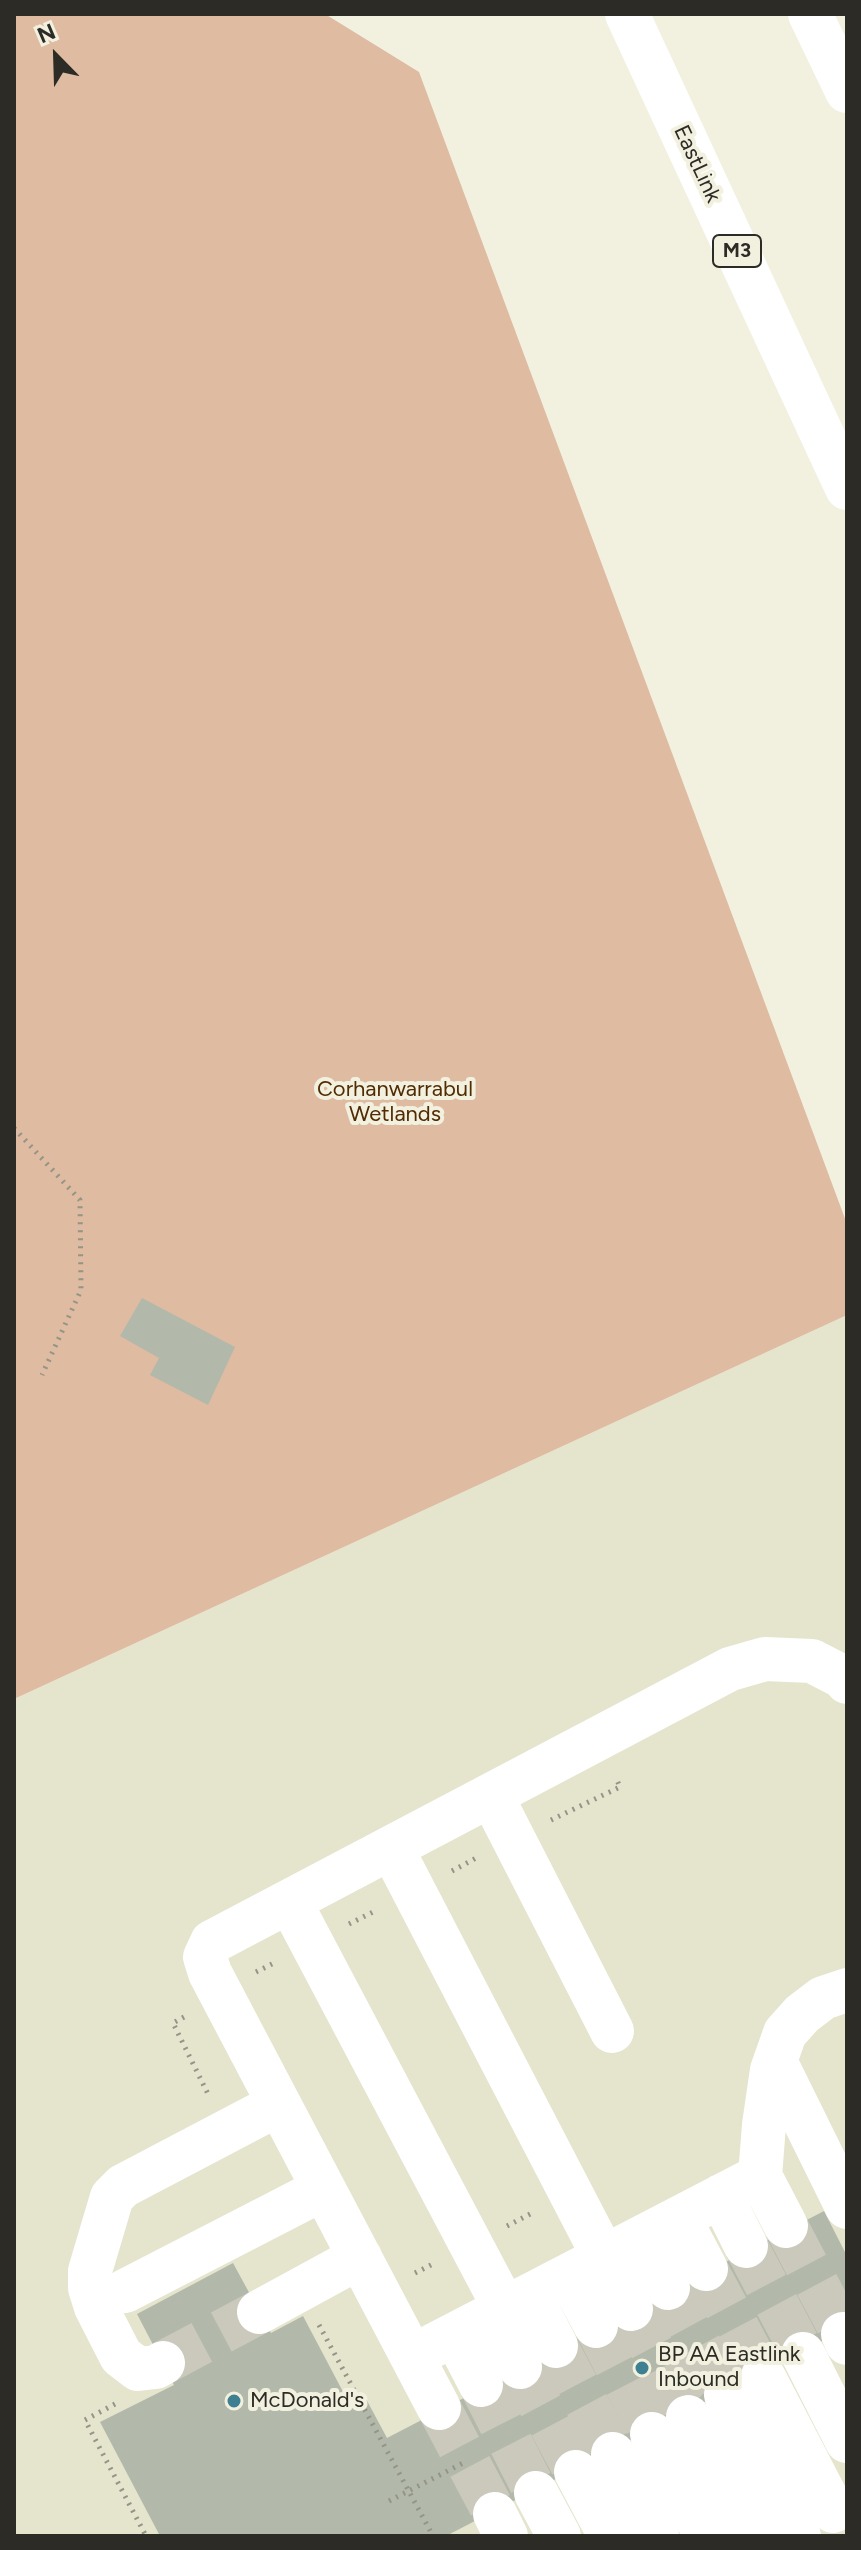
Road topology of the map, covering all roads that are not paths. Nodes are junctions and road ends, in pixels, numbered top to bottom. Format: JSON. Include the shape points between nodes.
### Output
{"nodes":[{"id":1,"x":627,"y":14,"type":"edge"},
{"id":2,"x":810,"y":14,"type":"edge"},
{"id":3,"x":847,"y":91,"type":"edge"},
{"id":4,"x":847,"y":488,"type":"edge"},
{"id":5,"x":847,"y":1682,"type":"edge"},
{"id":6,"x":491,"y":1795,"type":"junction"},
{"id":7,"x":392,"y":1849,"type":"junction"},
{"id":8,"x":290,"y":1902,"type":"junction"},
{"id":9,"x":847,"y":1990,"type":"edge"},
{"id":10,"x":612,"y":2031,"type":"dead end"},
{"id":11,"x":775,"y":2061,"type":"junction"},
{"id":12,"x":274,"y":2094,"type":"junction"},
{"id":13,"x":760,"y":2176,"type":"junction"},
{"id":14,"x":323,"y":2189,"type":"junction"},
{"id":15,"x":721,"y":2196,"type":"junction"},
{"id":16,"x":847,"y":2207,"type":"edge"},
{"id":17,"x":786,"y":2226,"type":"tunnel mouth"},
{"id":18,"x":661,"y":2228,"type":"junction"},
{"id":19,"x":746,"y":2246,"type":"tunnel mouth"},
{"id":20,"x":360,"y":2257,"type":"junction"},
{"id":21,"x":586,"y":2267,"type":"junction"},
{"id":22,"x":687,"y":2278,"type":"tunnel mouth"},
{"id":23,"x":107,"y":2289,"type":"junction"},
{"id":24,"x":509,"y":2307,"type":"junction"},
{"id":25,"x":259,"y":2312,"type":"tunnel mouth"},
{"id":26,"x":613,"y":2318,"type":"tunnel mouth"},
{"id":27,"x":455,"y":2335,"type":"junction"},
{"id":28,"x":803,"y":2354,"type":"tunnel mouth"},
{"id":29,"x":413,"y":2356,"type":"junction"},
{"id":30,"x":538,"y":2357,"type":"tunnel mouth"},
{"id":31,"x":163,"y":2363,"type":"tunnel mouth"},
{"id":32,"x":481,"y":2385,"type":"tunnel mouth"},
{"id":33,"x":744,"y":2386,"type":"tunnel mouth"},
{"id":34,"x":439,"y":2408,"type":"tunnel mouth"},
{"id":35,"x":847,"y":2441,"type":"edge"},
{"id":36,"x":536,"y":2493,"type":"tunnel mouth"},
{"id":37,"x":826,"y":2514,"type":"edge"},
{"id":38,"x":559,"y":2536,"type":"edge"},
{"id":39,"x":610,"y":2536,"type":"edge"},
{"id":40,"x":657,"y":2536,"type":"edge"},
{"id":41,"x":706,"y":2536,"type":"edge"},
{"id":42,"x":753,"y":2536,"type":"edge"}],
"edges":[{"from":1,"to":4,"type":"main road","name":"EastLink","number":"M3"},
{"from":2,"to":3,"type":"main road"},
{"from":5,"to":6,"type":"main road","via":[[812,1661],[765,1659],[730,1669]]},
{"from":6,"to":7,"type":"main road"},
{"from":6,"to":10,"type":"main road"},
{"from":7,"to":8,"type":"main road"},
{"from":7,"to":21,"type":"main road"},
{"from":8,"to":12,"type":"main road","via":[[212,1942],[205,1957]]},
{"from":8,"to":24,"type":"main road"},
{"from":9,"to":11,"type":"main road","via":[[823,1998],[802,2014],[785,2033]]},
{"from":11,"to":13,"type":"main road"},
{"from":11,"to":16,"type":"main road"},
{"from":12,"to":14,"type":"main road"},
{"from":12,"to":23,"type":"main road","via":[[112,2197],[90,2271]]},
{"from":13,"to":15,"type":"main road"},
{"from":13,"to":17,"type":"main road"},
{"from":14,"to":20,"type":"main road"},
{"from":14,"to":23,"type":"main road"},
{"from":15,"to":18,"type":"main road"},
{"from":15,"to":19,"type":"main road"},
{"from":18,"to":21,"type":"main road"},
{"from":18,"to":22,"type":"main road"},
{"from":20,"to":25,"type":"main road"},
{"from":20,"to":29,"type":"main road"},
{"from":21,"to":24,"type":"main road"},
{"from":21,"to":26,"type":"main road"},
{"from":23,"to":31,"type":"main road","via":[[96,2307],[121,2356],[138,2369]]},
{"from":24,"to":27,"type":"main road"},
{"from":24,"to":30,"type":"main road"},
{"from":27,"to":29,"type":"main road"},
{"from":27,"to":32,"type":"main road"},
{"from":28,"to":35,"type":"main road"},
{"from":29,"to":34,"type":"main road"},
{"from":33,"to":37,"type":"main road"},
{"from":36,"to":38,"type":"main road"},
{"from":39,"to":40,"type":"main road","via":[[594,2463]]},
{"from":41,"to":42,"type":"main road","via":[[670,2425]]}]}
